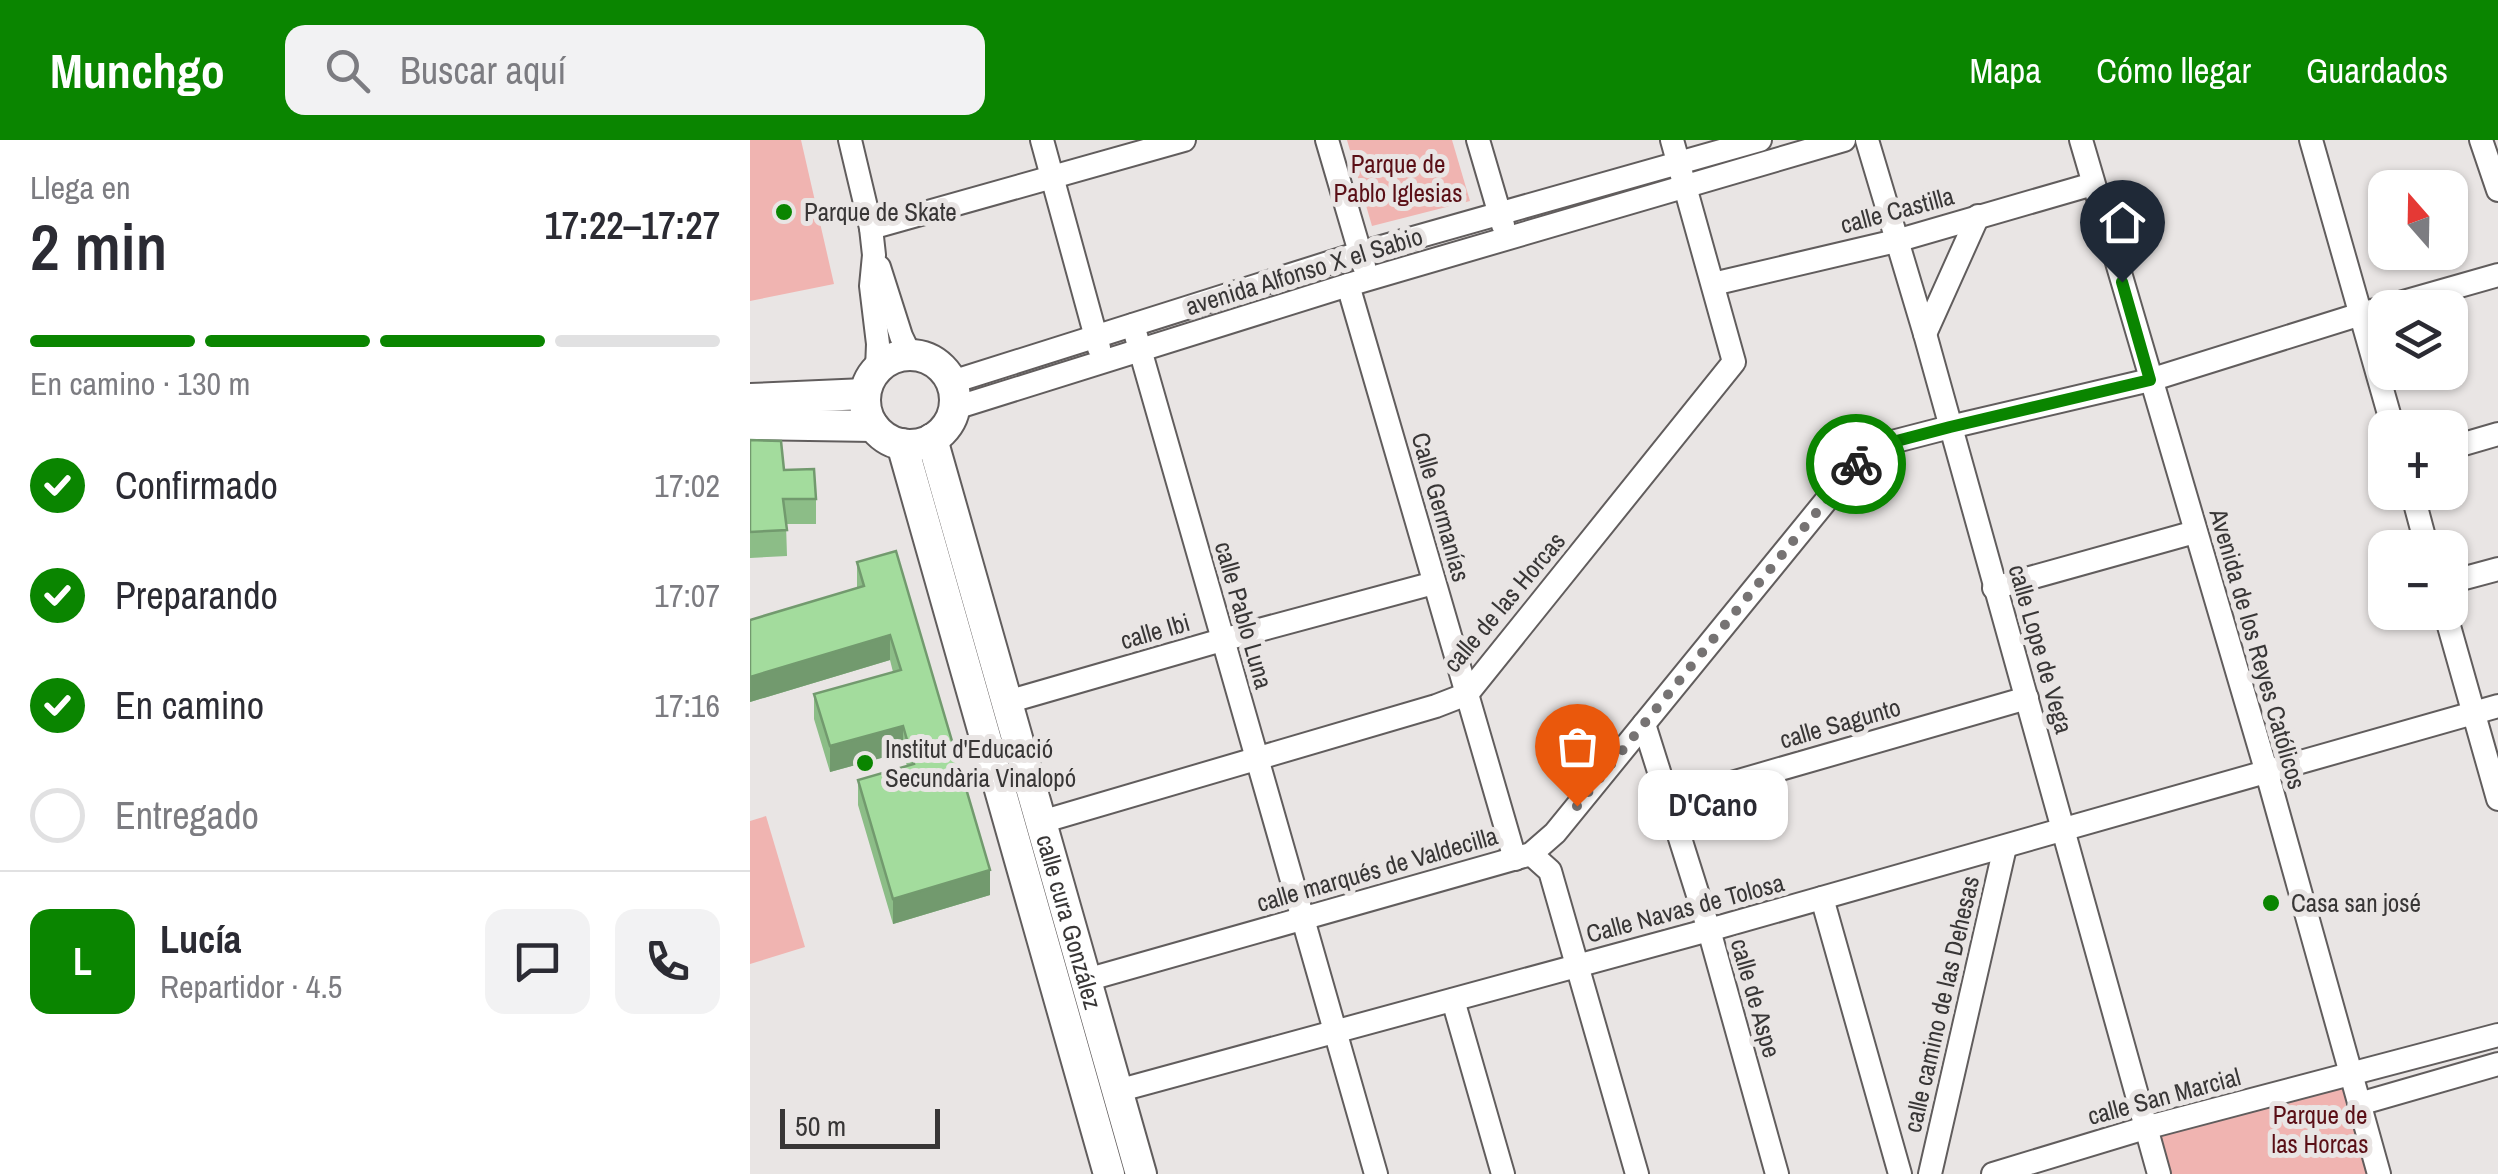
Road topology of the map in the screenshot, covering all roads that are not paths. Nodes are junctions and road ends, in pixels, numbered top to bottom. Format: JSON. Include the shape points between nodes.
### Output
{"nodes":[{"id":1,"x":850,"y":140,"type":"edge"},
{"id":2,"x":1042,"y":140,"type":"edge"},
{"id":3,"x":1184,"y":140,"type":"edge"},
{"id":4,"x":1327,"y":140,"type":"edge"},
{"id":5,"x":1478,"y":140,"type":"edge"},
{"id":6,"x":1672,"y":140,"type":"edge"},
{"id":7,"x":1760,"y":140,"type":"edge"},
{"id":8,"x":1844,"y":140,"type":"edge"},
{"id":9,"x":1867,"y":140,"type":"edge"},
{"id":10,"x":2081,"y":140,"type":"edge"},
{"id":11,"x":2311,"y":140,"type":"edge"},
{"id":12,"x":2480,"y":140,"type":"edge"},
{"id":13,"x":1681,"y":175,"type":"junction"},
{"id":14,"x":1052,"y":178,"type":"junction"},
{"id":15,"x":2094,"y":184,"type":"junction"},
{"id":16,"x":2498,"y":190,"type":"edge"},
{"id":17,"x":1499,"y":212,"type":"junction"},
{"id":18,"x":1978,"y":216,"type":"junction"},
{"id":19,"x":871,"y":228,"type":"junction"},
{"id":20,"x":1506,"y":238,"type":"junction"},
{"id":21,"x":1896,"y":241,"type":"junction"},
{"id":22,"x":1360,"y":253,"type":"junction"},
{"id":23,"x":874,"y":254,"type":"junction"},
{"id":24,"x":2498,"y":275,"type":"edge"},
{"id":25,"x":1357,"y":282,"type":"junction"},
{"id":26,"x":1713,"y":284,"type":"junction"},
{"id":27,"x":2361,"y":314,"type":"junction"},
{"id":28,"x":1133,"y":325,"type":"junction"},
{"id":29,"x":1924,"y":334,"type":"junction"},
{"id":30,"x":1096,"y":336,"type":"junction"},
{"id":31,"x":1139,"y":350,"type":"junction"},
{"id":32,"x":910,"y":355,"type":"junction"},
{"id":33,"x":1102,"y":362,"type":"junction"},
{"id":34,"x":2150,"y":380,"type":"junction"},
{"id":35,"x":871,"y":381,"type":"junction"},
{"id":36,"x":953,"y":395,"type":"junction"},
{"id":37,"x":753,"y":402,"type":"edge"},
{"id":38,"x":2388,"y":410,"type":"edge"},
{"id":39,"x":873,"y":426,"type":"junction"},
{"id":40,"x":1950,"y":427,"type":"junction"},
{"id":41,"x":2498,"y":434,"type":"edge"},
{"id":42,"x":917,"y":442,"type":"junction"},
{"id":43,"x":2468,"y":443,"type":"edge"},
{"id":44,"x":2195,"y":532,"type":"junction"},
{"id":45,"x":2498,"y":569,"type":"edge"},
{"id":46,"x":2468,"y":577,"type":"edge"},
{"id":47,"x":1434,"y":583,"type":"junction"},
{"id":48,"x":1994,"y":588,"type":"junction"},
{"id":49,"x":2451,"y":630,"type":"edge"},
{"id":50,"x":1222,"y":640,"type":"junction"},
{"id":51,"x":1466,"y":694,"type":"junction"},
{"id":52,"x":2026,"y":698,"type":"junction"},
{"id":53,"x":1008,"y":702,"type":"junction"},
{"id":54,"x":2498,"y":706,"type":"edge"},
{"id":55,"x":2474,"y":713,"type":"junction"},
{"id":56,"x":1644,"y":724,"type":"junction"},
{"id":57,"x":1256,"y":758,"type":"junction"},
{"id":58,"x":2267,"y":773,"type":"junction"},
{"id":59,"x":2498,"y":799,"type":"edge"},
{"id":60,"x":1669,"y":801,"type":"junction"},
{"id":61,"x":1041,"y":822,"type":"junction"},
{"id":62,"x":2064,"y":830,"type":"junction"},
{"id":63,"x":2005,"y":846,"type":"junction"},
{"id":64,"x":1523,"y":856,"type":"junction"},
{"id":65,"x":1822,"y":898,"type":"junction"},
{"id":66,"x":1302,"y":919,"type":"junction"},
{"id":67,"x":1709,"y":930,"type":"junction"},
{"id":68,"x":1578,"y":966,"type":"junction"},
{"id":69,"x":1086,"y":980,"type":"junction"},
{"id":70,"x":1452,"y":1000,"type":"junction"},
{"id":71,"x":1335,"y":1032,"type":"junction"},
{"id":72,"x":2498,"y":1035,"type":"edge"},
{"id":73,"x":2498,"y":1064,"type":"edge"},
{"id":74,"x":2351,"y":1076,"type":"junction"},
{"id":75,"x":1118,"y":1091,"type":"junction"},
{"id":76,"x":2359,"y":1104,"type":"junction"},
{"id":77,"x":2146,"y":1128,"type":"junction"},
{"id":78,"x":1109,"y":1174,"type":"edge"},
{"id":79,"x":1141,"y":1174,"type":"edge"},
{"id":80,"x":1376,"y":1174,"type":"edge"},
{"id":81,"x":1503,"y":1174,"type":"edge"},
{"id":82,"x":1637,"y":1174,"type":"edge"},
{"id":83,"x":1777,"y":1174,"type":"edge"},
{"id":84,"x":1900,"y":1174,"type":"edge"},
{"id":85,"x":1930,"y":1174,"type":"edge"},
{"id":86,"x":1993,"y":1174,"type":"edge"},
{"id":87,"x":2159,"y":1174,"type":"edge"},
{"id":88,"x":2379,"y":1174,"type":"edge"}],
"edges":[{"from":1,"to":19,"type":"street"},
{"from":2,"to":14,"type":"street"},
{"from":3,"to":14,"type":"street"},
{"from":4,"to":22,"type":"street","name":"Calle Germanías"},
{"from":5,"to":17,"type":"street"},
{"from":6,"to":13,"type":"street","name":"calle de las Horcas"},
{"from":7,"to":13,"type":"street","name":"avenida Alfonso X el Sabio"},
{"from":8,"to":13,"type":"street","name":"avenida Alfonso X el Sabio"},
{"from":9,"to":21,"type":"street","name":"calle Lope de Vega"},
{"from":10,"to":15,"type":"street","name":"Avenida de los Reyes Católicos"},
{"from":11,"to":27,"type":"street"},
{"from":12,"to":16,"type":"street"},
{"from":13,"to":17,"type":"street","name":"avenida Alfonso X el Sabio"},
{"from":13,"to":20,"type":"street","name":"avenida Alfonso X el Sabio"},
{"from":13,"to":26,"type":"street","name":"calle de las Horcas"},
{"from":14,"to":19,"type":"street"},
{"from":14,"to":30,"type":"street"},
{"from":15,"to":18,"type":"street","name":"calle Castilla"},
{"from":15,"to":34,"type":"street","name":"Avenida de los Reyes Católicos"},
{"from":17,"to":20,"type":"street"},
{"from":17,"to":22,"type":"street","name":"avenida Alfonso X el Sabio"},
{"from":18,"to":21,"type":"street","name":"calle Castilla"},
{"from":18,"to":29,"type":"street"},
{"from":19,"to":23,"type":"street"},
{"from":20,"to":25,"type":"street","name":"avenida Alfonso X el Sabio"},
{"from":21,"to":26,"type":"street","name":"calle Castilla"},
{"from":21,"to":29,"type":"street","name":"calle Lope de Vega"},
{"from":22,"to":25,"type":"street","name":"Calle Germanías"},
{"from":22,"to":28,"type":"street","name":"avenida Alfonso X el Sabio"},
{"from":23,"to":32,"type":"street"},
{"from":23,"to":35,"type":"street","via":[[878,344]]},
{"from":24,"to":27,"type":"street","name":"calle marqués de Valdecilla"},
{"from":25,"to":31,"type":"street","name":"avenida Alfonso X el Sabio"},
{"from":25,"to":47,"type":"street","name":"Calle Germanías"},
{"from":26,"to":51,"type":"street","name":"calle de las Horcas","via":[[1734,362]]},
{"from":27,"to":34,"type":"street","name":"calle marqués de Valdecilla"},
{"from":27,"to":38,"type":"street"},
{"from":28,"to":30,"type":"street","name":"avenida Alfonso X el Sabio"},
{"from":28,"to":31,"type":"street","name":"calle Pablo Luna"},
{"from":29,"to":40,"type":"street","name":"calle Lope de Vega"},
{"from":30,"to":33,"type":"street"},
{"from":30,"to":36,"type":"street","name":"avenida Alfonso X el Sabio"},
{"from":31,"to":33,"type":"street","name":"avenida Alfonso X el Sabio"},
{"from":31,"to":50,"type":"street","name":"calle Pablo Luna"},
{"from":32,"to":35,"type":"main road","via":[[888,360]]},
{"from":32,"to":36,"type":"main road","via":[[944,369]]},
{"from":33,"to":36,"type":"street","name":"avenida Alfonso X el Sabio"},
{"from":34,"to":40,"type":"street","name":"calle marqués de Valdecilla"},
{"from":34,"to":44,"type":"street","name":"Avenida de los Reyes Católicos"},
{"from":35,"to":37,"type":"main road"},
{"from":35,"to":39,"type":"main road"},
{"from":36,"to":42,"type":"main road","via":[[942,432]]},
{"from":37,"to":39,"type":"main road"},
{"from":39,"to":42,"type":"main road","via":[[890,440]]},
{"from":40,"to":48,"type":"street","name":"calle Lope de Vega"},
{"from":40,"to":56,"type":"street","name":"calle marqués de Valdecilla","via":[[1870,448]]},
{"from":41,"to":43,"type":"street"},
{"from":42,"to":53,"type":"main road","name":"calle cura González"},
{"from":42,"to":78,"type":"main road","name":"calle cura González"},
{"from":44,"to":48,"type":"street"},
{"from":44,"to":58,"type":"street","name":"Avenida de los Reyes Católicos"},
{"from":45,"to":46,"type":"street"},
{"from":47,"to":50,"type":"street","name":"calle Ibi"},
{"from":47,"to":51,"type":"street","name":"Calle Germanías"},
{"from":48,"to":52,"type":"street","name":"calle Lope de Vega"},
{"from":49,"to":55,"type":"street"},
{"from":50,"to":53,"type":"street","name":"calle Ibi"},
{"from":50,"to":57,"type":"street","name":"calle Pablo Luna"},
{"from":51,"to":57,"type":"street","name":"calle de las Horcas"},
{"from":51,"to":64,"type":"street","name":"Calle Germanías"},
{"from":52,"to":60,"type":"street","name":"calle Sagunto"},
{"from":52,"to":62,"type":"street","name":"calle Lope de Vega"},
{"from":53,"to":61,"type":"main road","name":"calle cura González"},
{"from":54,"to":55,"type":"street","name":"Calle Navas de Tolosa"},
{"from":55,"to":58,"type":"street","name":"Calle Navas de Tolosa"},
{"from":55,"to":59,"type":"street"},
{"from":56,"to":60,"type":"street","name":"calle de Aspe"},
{"from":56,"to":64,"type":"street","name":"calle marqués de Valdecilla","via":[[1555,834]]},
{"from":57,"to":61,"type":"street","name":"calle de las Horcas"},
{"from":57,"to":66,"type":"street","name":"calle Pablo Luna"},
{"from":58,"to":62,"type":"street","name":"Calle Navas de Tolosa"},
{"from":58,"to":74,"type":"street","name":"Avenida de los Reyes Católicos"},
{"from":60,"to":67,"type":"street","name":"calle de Aspe"},
{"from":61,"to":69,"type":"main road","name":"calle cura González"},
{"from":62,"to":63,"type":"street","name":"Calle Navas de Tolosa"},
{"from":62,"to":77,"type":"street","name":"calle Lope de Vega"},
{"from":63,"to":65,"type":"street","name":"Calle Navas de Tolosa"},
{"from":63,"to":85,"type":"street","name":"calle camino de las Dehesas"},
{"from":64,"to":66,"type":"street","name":"calle marqués de Valdecilla"},
{"from":64,"to":68,"type":"street","name":"Calle Germanías","via":[[1550,871]]},
{"from":65,"to":67,"type":"street","name":"Calle Navas de Tolosa"},
{"from":65,"to":84,"type":"street"},
{"from":66,"to":69,"type":"street","name":"calle marqués de Valdecilla"},
{"from":66,"to":71,"type":"street","name":"calle Pablo Luna"},
{"from":67,"to":68,"type":"street","name":"Calle Navas de Tolosa"},
{"from":67,"to":83,"type":"street","name":"calle de Aspe"},
{"from":68,"to":70,"type":"street","name":"Calle Navas de Tolosa"},
{"from":68,"to":82,"type":"street","name":"Calle Germanías"},
{"from":69,"to":75,"type":"main road","name":"calle cura González"},
{"from":70,"to":71,"type":"street","name":"Calle Navas de Tolosa"},
{"from":70,"to":81,"type":"street"},
{"from":71,"to":75,"type":"street","name":"Calle Navas de Tolosa"},
{"from":71,"to":80,"type":"street","name":"calle Pablo Luna"},
{"from":72,"to":74,"type":"street","name":"calle San Marcial"},
{"from":73,"to":76,"type":"street"},
{"from":74,"to":76,"type":"street","name":"Avenida de los Reyes Católicos"},
{"from":74,"to":77,"type":"street","name":"calle San Marcial"},
{"from":75,"to":79,"type":"main road","name":"calle cura González"},
{"from":76,"to":88,"type":"street","name":"Avenida de los Reyes Católicos"},
{"from":77,"to":86,"type":"street","name":"calle San Marcial"},
{"from":77,"to":87,"type":"street","name":"calle Lope de Vega"}]}
